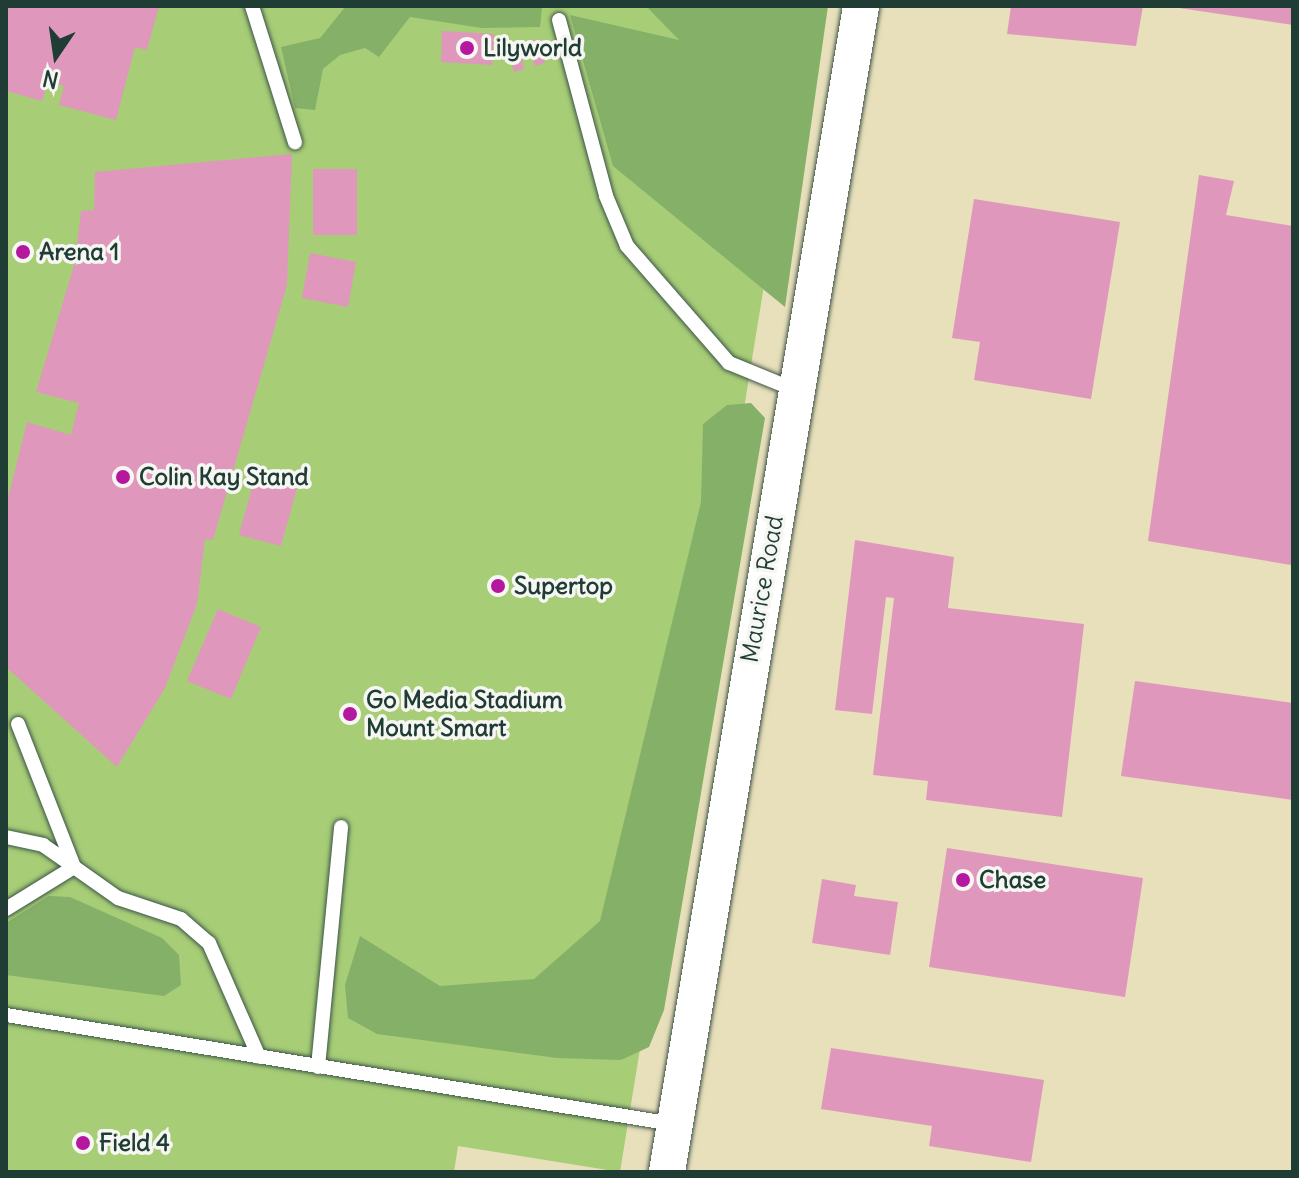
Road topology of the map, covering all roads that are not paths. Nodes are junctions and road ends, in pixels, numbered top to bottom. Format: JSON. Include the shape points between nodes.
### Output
{"nodes":[{"id":1,"x":252,"y":6,"type":"edge"},
{"id":2,"x":861,"y":6,"type":"edge"},
{"id":3,"x":559,"y":20,"type":"dead end"},
{"id":4,"x":295,"y":142,"type":"dead end"},
{"id":5,"x":796,"y":390,"type":"junction"},
{"id":6,"x":18,"y":724,"type":"dead end"},
{"id":7,"x":341,"y":827,"type":"dead end"},
{"id":8,"x":6,"y":837,"type":"edge"},
{"id":9,"x":74,"y":867,"type":"junction"},
{"id":10,"x":6,"y":909,"type":"edge"},
{"id":11,"x":6,"y":1015,"type":"edge"},
{"id":12,"x":259,"y":1057,"type":"junction"},
{"id":13,"x":318,"y":1067,"type":"junction"},
{"id":14,"x":675,"y":1125,"type":"junction"},
{"id":15,"x":667,"y":1172,"type":"edge"}],
"edges":[{"from":1,"to":4,"type":"lane"},
{"from":2,"to":5,"type":"street","name":"Maurice Road"},
{"from":3,"to":5,"type":"lane","via":[[606,196],[627,246],[729,363]]},
{"from":5,"to":14,"type":"street","name":"Maurice Road"},
{"from":6,"to":9,"type":"lane"},
{"from":7,"to":13,"type":"lane"},
{"from":8,"to":9,"type":"lane","via":[[43,845]]},
{"from":9,"to":10,"type":"lane"},
{"from":9,"to":12,"type":"lane","via":[[118,898],[181,919],[209,943]]},
{"from":11,"to":12,"type":"lane"},
{"from":12,"to":13,"type":"lane"},
{"from":13,"to":14,"type":"lane"},
{"from":14,"to":15,"type":"street","name":"Maurice Road"}]}
